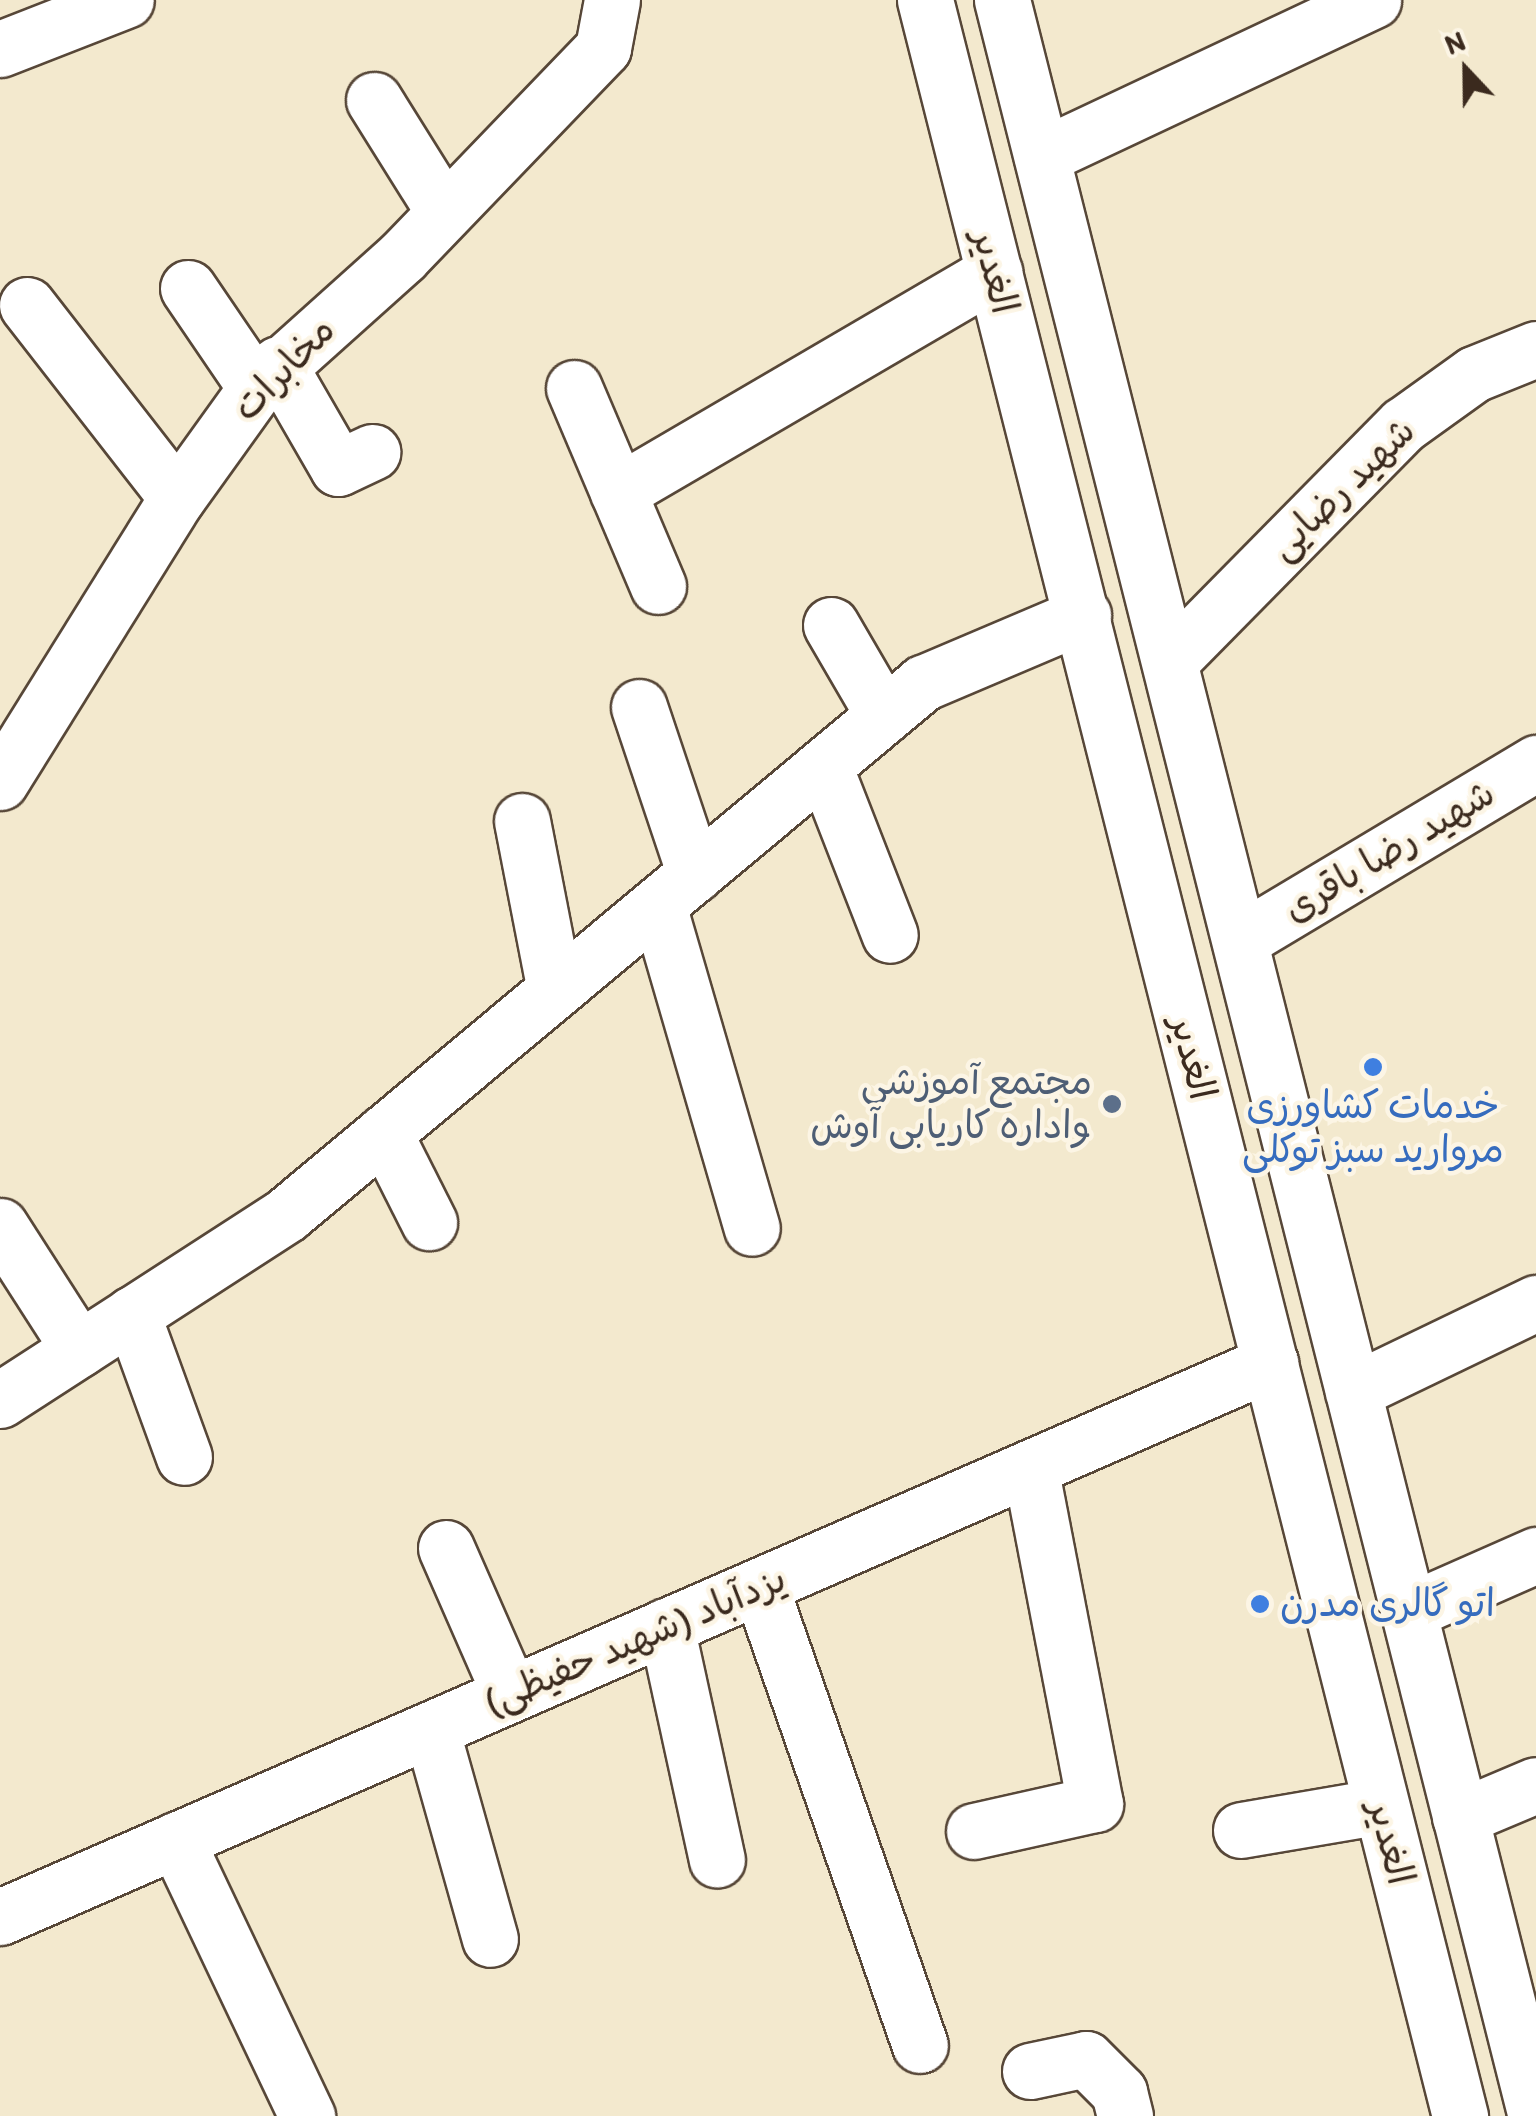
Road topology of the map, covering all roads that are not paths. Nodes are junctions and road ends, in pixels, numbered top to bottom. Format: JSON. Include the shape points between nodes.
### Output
{"nodes":[{"id":1,"x":126,"y":0,"type":"edge"},
{"id":2,"x":612,"y":0,"type":"edge"},
{"id":3,"x":925,"y":0,"type":"edge"},
{"id":4,"x":1002,"y":0,"type":"edge"},
{"id":5,"x":1373,"y":0,"type":"edge"},
{"id":6,"x":0,"y":49,"type":"edge"},
{"id":7,"x":374,"y":100,"type":"dead end"},
{"id":8,"x":1042,"y":156,"type":"junction"},
{"id":9,"x":444,"y":212,"type":"junction"},
{"id":10,"x":995,"y":272,"type":"junction"},
{"id":11,"x":188,"y":288,"type":"dead end"},
{"id":12,"x":27,"y":305,"type":"dead end"},
{"id":13,"x":1536,"y":349,"type":"edge"},
{"id":14,"x":267,"y":376,"type":"junction"},
{"id":15,"x":574,"y":388,"type":"dead end"},
{"id":16,"x":372,"y":452,"type":"dead end"},
{"id":17,"x":618,"y":492,"type":"junction"},
{"id":18,"x":178,"y":498,"type":"junction"},
{"id":19,"x":658,"y":586,"type":"dead end"},
{"id":20,"x":1082,"y":615,"type":"junction"},
{"id":21,"x":831,"y":625,"type":"dead end"},
{"id":22,"x":1170,"y":660,"type":"junction"},
{"id":23,"x":639,"y":707,"type":"dead end"},
{"id":24,"x":884,"y":716,"type":"junction"},
{"id":25,"x":1536,"y":764,"type":"edge"},
{"id":26,"x":824,"y":766,"type":"junction"},
{"id":27,"x":0,"y":782,"type":"edge"},
{"id":28,"x":522,"y":821,"type":"dead end"},
{"id":29,"x":676,"y":889,"type":"junction"},
{"id":30,"x":890,"y":935,"type":"dead end"},
{"id":31,"x":1242,"y":939,"type":"junction"},
{"id":32,"x":555,"y":990,"type":"junction"},
{"id":33,"x":384,"y":1133,"type":"junction"},
{"id":34,"x":429,"y":1222,"type":"dead end"},
{"id":35,"x":0,"y":1226,"type":"edge"},
{"id":36,"x":752,"y":1228,"type":"dead end"},
{"id":37,"x":1536,"y":1303,"type":"edge"},
{"id":38,"x":132,"y":1314,"type":"junction"},
{"id":39,"x":79,"y":1349,"type":"junction"},
{"id":40,"x":1270,"y":1364,"type":"junction"},
{"id":41,"x":1352,"y":1391,"type":"junction"},
{"id":42,"x":0,"y":1400,"type":"edge"},
{"id":43,"x":184,"y":1457,"type":"dead end"},
{"id":44,"x":1030,"y":1468,"type":"junction"},
{"id":45,"x":446,"y":1548,"type":"dead end"},
{"id":46,"x":1536,"y":1554,"type":"edge"},
{"id":47,"x":760,"y":1586,"type":"junction"},
{"id":48,"x":1408,"y":1611,"type":"junction"},
{"id":49,"x":666,"y":1626,"type":"junction"},
{"id":50,"x":510,"y":1694,"type":"junction"},
{"id":51,"x":431,"y":1729,"type":"junction"},
{"id":52,"x":1536,"y":1785,"type":"edge"},
{"id":53,"x":1382,"y":1806,"type":"junction"},
{"id":54,"x":1460,"y":1816,"type":"junction"},
{"id":55,"x":974,"y":1830,"type":"dead end"},
{"id":56,"x":1241,"y":1830,"type":"dead end"},
{"id":57,"x":176,"y":1840,"type":"junction"},
{"id":58,"x":717,"y":1860,"type":"dead end"},
{"id":59,"x":0,"y":1916,"type":"edge"},
{"id":60,"x":490,"y":1939,"type":"dead end"},
{"id":61,"x":1522,"y":2004,"type":"edge"},
{"id":62,"x":920,"y":2045,"type":"dead end"},
{"id":63,"x":1030,"y":2071,"type":"dead end"},
{"id":64,"x":1532,"y":2114,"type":"edge"},
{"id":65,"x":307,"y":2116,"type":"edge"},
{"id":66,"x":1125,"y":2116,"type":"edge"},
{"id":67,"x":1460,"y":2116,"type":"edge"}],
"edges":[{"from":1,"to":6,"type":"street"},
{"from":2,"to":9,"type":"street","name":"مخابرات","via":[[603,48]]},
{"from":3,"to":10,"type":"street","name":"الغدیر"},
{"from":4,"to":8,"type":"street","name":"الغدیر"},
{"from":5,"to":8,"type":"street"},
{"from":7,"to":9,"type":"street"},
{"from":8,"to":22,"type":"street","name":"الغدیر"},
{"from":9,"to":14,"type":"street","name":"مخابرات"},
{"from":10,"to":17,"type":"street"},
{"from":10,"to":20,"type":"street","name":"الغدیر"},
{"from":11,"to":14,"type":"street"},
{"from":12,"to":18,"type":"street"},
{"from":13,"to":22,"type":"street","name":"شهید رضایی","via":[[1474,374],[1402,425]]},
{"from":14,"to":16,"type":"street","via":[[338,468]]},
{"from":14,"to":18,"type":"street","name":"مخابرات"},
{"from":15,"to":17,"type":"street"},
{"from":17,"to":19,"type":"street"},
{"from":18,"to":27,"type":"street","name":"مخابرات"},
{"from":20,"to":24,"type":"street","via":[[923,683]]},
{"from":20,"to":40,"type":"street","name":"الغدیر"},
{"from":21,"to":24,"type":"street"},
{"from":22,"to":31,"type":"street","name":"الغدیر"},
{"from":23,"to":29,"type":"street"},
{"from":24,"to":26,"type":"street"},
{"from":25,"to":31,"type":"street","name":"شهید رضا باقری"},
{"from":26,"to":29,"type":"street"},
{"from":26,"to":30,"type":"street"},
{"from":28,"to":32,"type":"street"},
{"from":29,"to":32,"type":"street"},
{"from":29,"to":36,"type":"street"},
{"from":31,"to":41,"type":"street","name":"الغدیر"},
{"from":32,"to":33,"type":"street"},
{"from":33,"to":34,"type":"street"},
{"from":33,"to":38,"type":"street","via":[[286,1214]]},
{"from":35,"to":39,"type":"street"},
{"from":37,"to":41,"type":"street"},
{"from":38,"to":39,"type":"street"},
{"from":38,"to":43,"type":"street"},
{"from":39,"to":42,"type":"street"},
{"from":40,"to":44,"type":"street","name":"یزدآباد (شهید حفیظی)"},
{"from":40,"to":53,"type":"street","name":"الغدیر"},
{"from":41,"to":48,"type":"street","name":"الغدیر"},
{"from":44,"to":47,"type":"street","name":"یزدآباد (شهید حفیظی)"},
{"from":44,"to":55,"type":"street","via":[[1096,1804]]},
{"from":45,"to":50,"type":"street"},
{"from":46,"to":48,"type":"street"},
{"from":47,"to":49,"type":"street","name":"یزدآباد (شهید حفیظی)"},
{"from":47,"to":62,"type":"street"},
{"from":48,"to":54,"type":"street","name":"الغدیر"},
{"from":49,"to":50,"type":"street","name":"یزدآباد (شهید حفیظی)"},
{"from":49,"to":58,"type":"street"},
{"from":50,"to":51,"type":"street","name":"یزدآباد (شهید حفیظی)"},
{"from":51,"to":57,"type":"street","name":"یزدآباد (شهید حفیظی)"},
{"from":51,"to":60,"type":"street"},
{"from":52,"to":54,"type":"street"},
{"from":53,"to":56,"type":"street"},
{"from":53,"to":67,"type":"street","name":"الغدیر"},
{"from":54,"to":61,"type":"street","name":"الغدیر"},
{"from":57,"to":59,"type":"street","name":"یزدآباد (شهید حفیظی)"},
{"from":57,"to":65,"type":"street"},
{"from":61,"to":64,"type":"street","name":"الغدیر"},
{"from":63,"to":66,"type":"street","via":[[1086,2059],[1119,2092]]}]}
